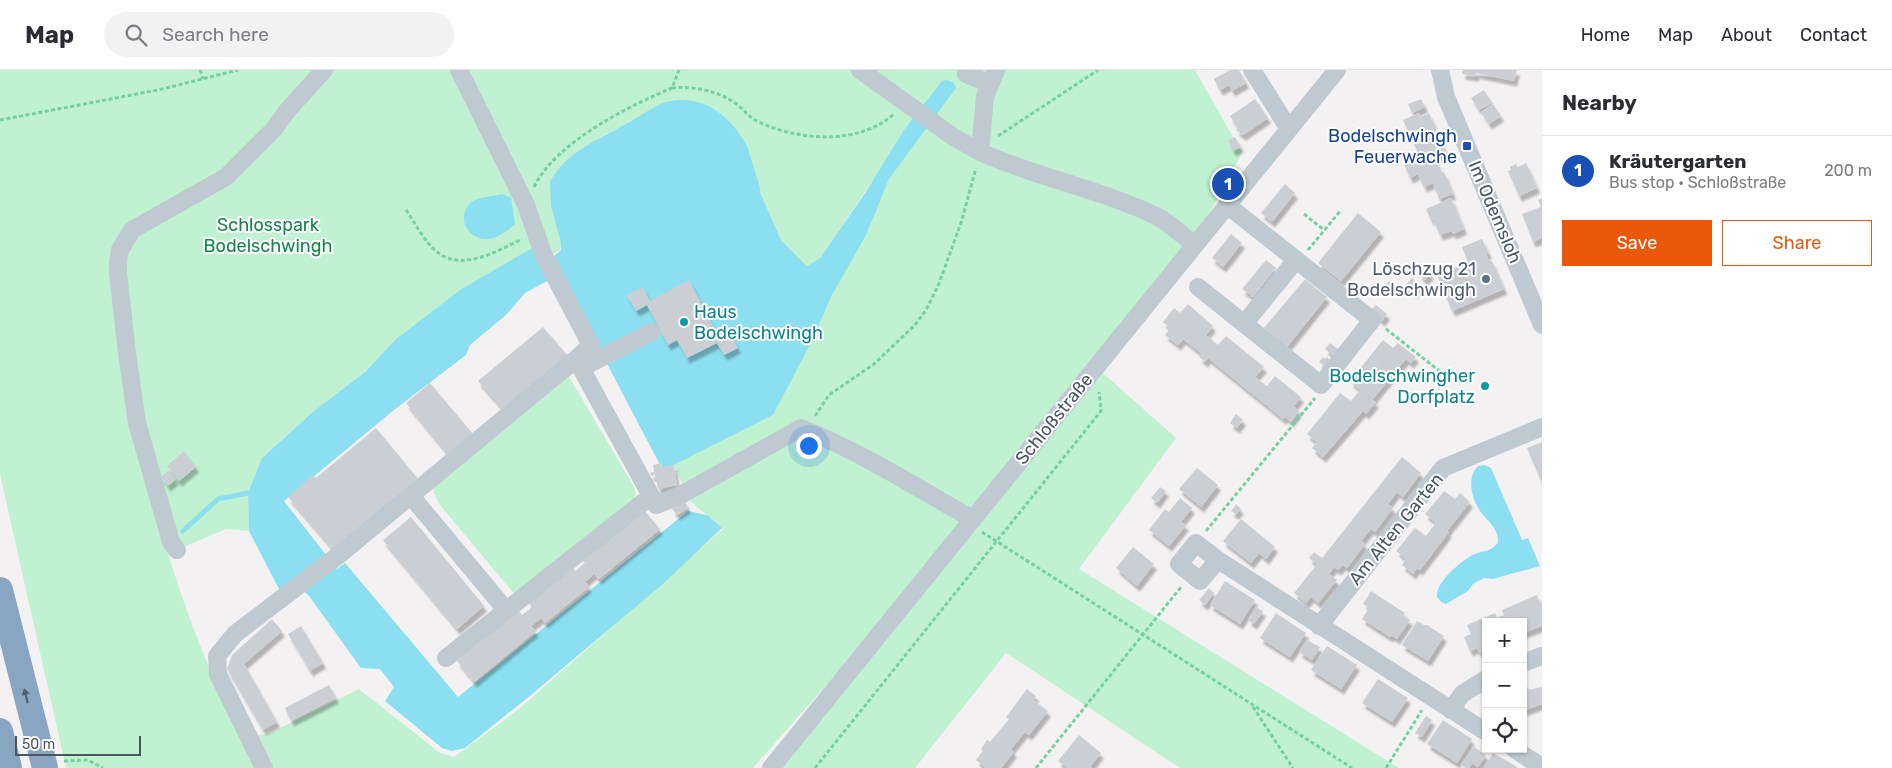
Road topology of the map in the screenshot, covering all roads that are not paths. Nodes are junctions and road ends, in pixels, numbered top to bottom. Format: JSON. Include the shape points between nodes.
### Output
{"nodes":[{"id":1,"x":324,"y":70,"type":"edge"},
{"id":2,"x":459,"y":70,"type":"edge"},
{"id":3,"x":860,"y":70,"type":"edge"},
{"id":4,"x":1252,"y":70,"type":"edge"},
{"id":5,"x":1337,"y":70,"type":"edge"},
{"id":6,"x":1440,"y":70,"type":"edge"},
{"id":7,"x":966,"y":74,"type":"dead end"},
{"id":8,"x":993,"y":77,"type":"edge"},
{"id":9,"x":1289,"y":129,"type":"junction"},
{"id":10,"x":980,"y":152,"type":"junction"},
{"id":11,"x":1228,"y":205,"type":"junction"},
{"id":12,"x":1195,"y":245,"type":"junction"},
{"id":13,"x":1297,"y":261,"type":"junction"},
{"id":14,"x":1198,"y":287,"type":"dead end"},
{"id":15,"x":1244,"y":324,"type":"junction"},
{"id":16,"x":1542,"y":325,"type":"edge"},
{"id":17,"x":652,"y":332,"type":"dead end"},
{"id":18,"x":579,"y":364,"type":"junction"},
{"id":19,"x":1542,"y":427,"type":"edge"},
{"id":20,"x":411,"y":496,"type":"junction"},
{"id":21,"x":651,"y":496,"type":"junction"},
{"id":22,"x":971,"y":521,"type":"junction"},
{"id":23,"x":177,"y":550,"type":"dead end"},
{"id":24,"x":1218,"y":560,"type":"junction"},
{"id":25,"x":0,"y":590,"type":"edge"},
{"id":26,"x":506,"y":610,"type":"junction"},
{"id":27,"x":1319,"y":626,"type":"junction"},
{"id":28,"x":1542,"y":656,"type":"edge"},
{"id":29,"x":446,"y":658,"type":"dead end"},
{"id":30,"x":1525,"y":663,"type":"edge"},
{"id":31,"x":1482,"y":681,"type":"edge"},
{"id":32,"x":1451,"y":710,"type":"junction"},
{"id":33,"x":1482,"y":729,"type":"edge"},
{"id":34,"x":1520,"y":753,"type":"edge"},
{"id":35,"x":50,"y":757,"type":"edge"},
{"id":36,"x":1542,"y":767,"type":"edge"},
{"id":37,"x":264,"y":768,"type":"edge"},
{"id":38,"x":771,"y":768,"type":"edge"}],
"edges":[{"from":1,"to":23,"type":"street","via":[[233,171],[203,192],[132,230],[120,250],[118,273],[137,423],[171,542]]},
{"from":2,"to":18,"type":"street","via":[[526,205],[544,256],[591,345]]},
{"from":3,"to":10,"type":"street","via":[[933,123]]},
{"from":4,"to":9,"type":"street"},
{"from":5,"to":9,"type":"street","name":"Schloßstraße"},
{"from":6,"to":16,"type":"street","name":"Im Odemsloh","via":[[1446,97]]},
{"from":7,"to":8,"type":"street"},
{"from":8,"to":10,"type":"street","via":[[985,97]]},
{"from":9,"to":11,"type":"street","name":"Schloßstraße"},
{"from":10,"to":12,"type":"street","via":[[1114,198],[1160,218]]},
{"from":11,"to":12,"type":"street","name":"Schloßstraße"},
{"from":11,"to":13,"type":"street"},
{"from":12,"to":22,"type":"street","name":"Schloßstraße"},
{"from":13,"to":15,"type":"street"},
{"from":13,"to":15,"type":"street","via":[[1372,320],[1321,385]]},
{"from":14,"to":15,"type":"street"},
{"from":17,"to":18,"type":"street"},
{"from":18,"to":20,"type":"street"},
{"from":18,"to":21,"type":"street"},
{"from":19,"to":27,"type":"street","name":"Am Alten Garten","via":[[1443,468]]},
{"from":20,"to":26,"type":"street"},
{"from":20,"to":37,"type":"street","via":[[235,634],[217,656],[218,674]]},
{"from":21,"to":22,"type":"street","via":[[656,506],[680,496],[801,428],[877,465]]},
{"from":21,"to":26,"type":"street"},
{"from":22,"to":38,"type":"street","name":"Schloßstraße"},
{"from":24,"to":24,"type":"street","via":[[1196,543],[1179,564],[1200,581]]},
{"from":24,"to":27,"type":"street"},
{"from":35,"to":25,"type":"highway","one_way":true},
{"from":26,"to":29,"type":"street"},
{"from":27,"to":32,"type":"street"},
{"from":28,"to":30,"type":"street"},
{"from":31,"to":32,"type":"street","via":[[1462,694]]},
{"from":32,"to":33,"type":"street"},
{"from":34,"to":36,"type":"street"}]}
